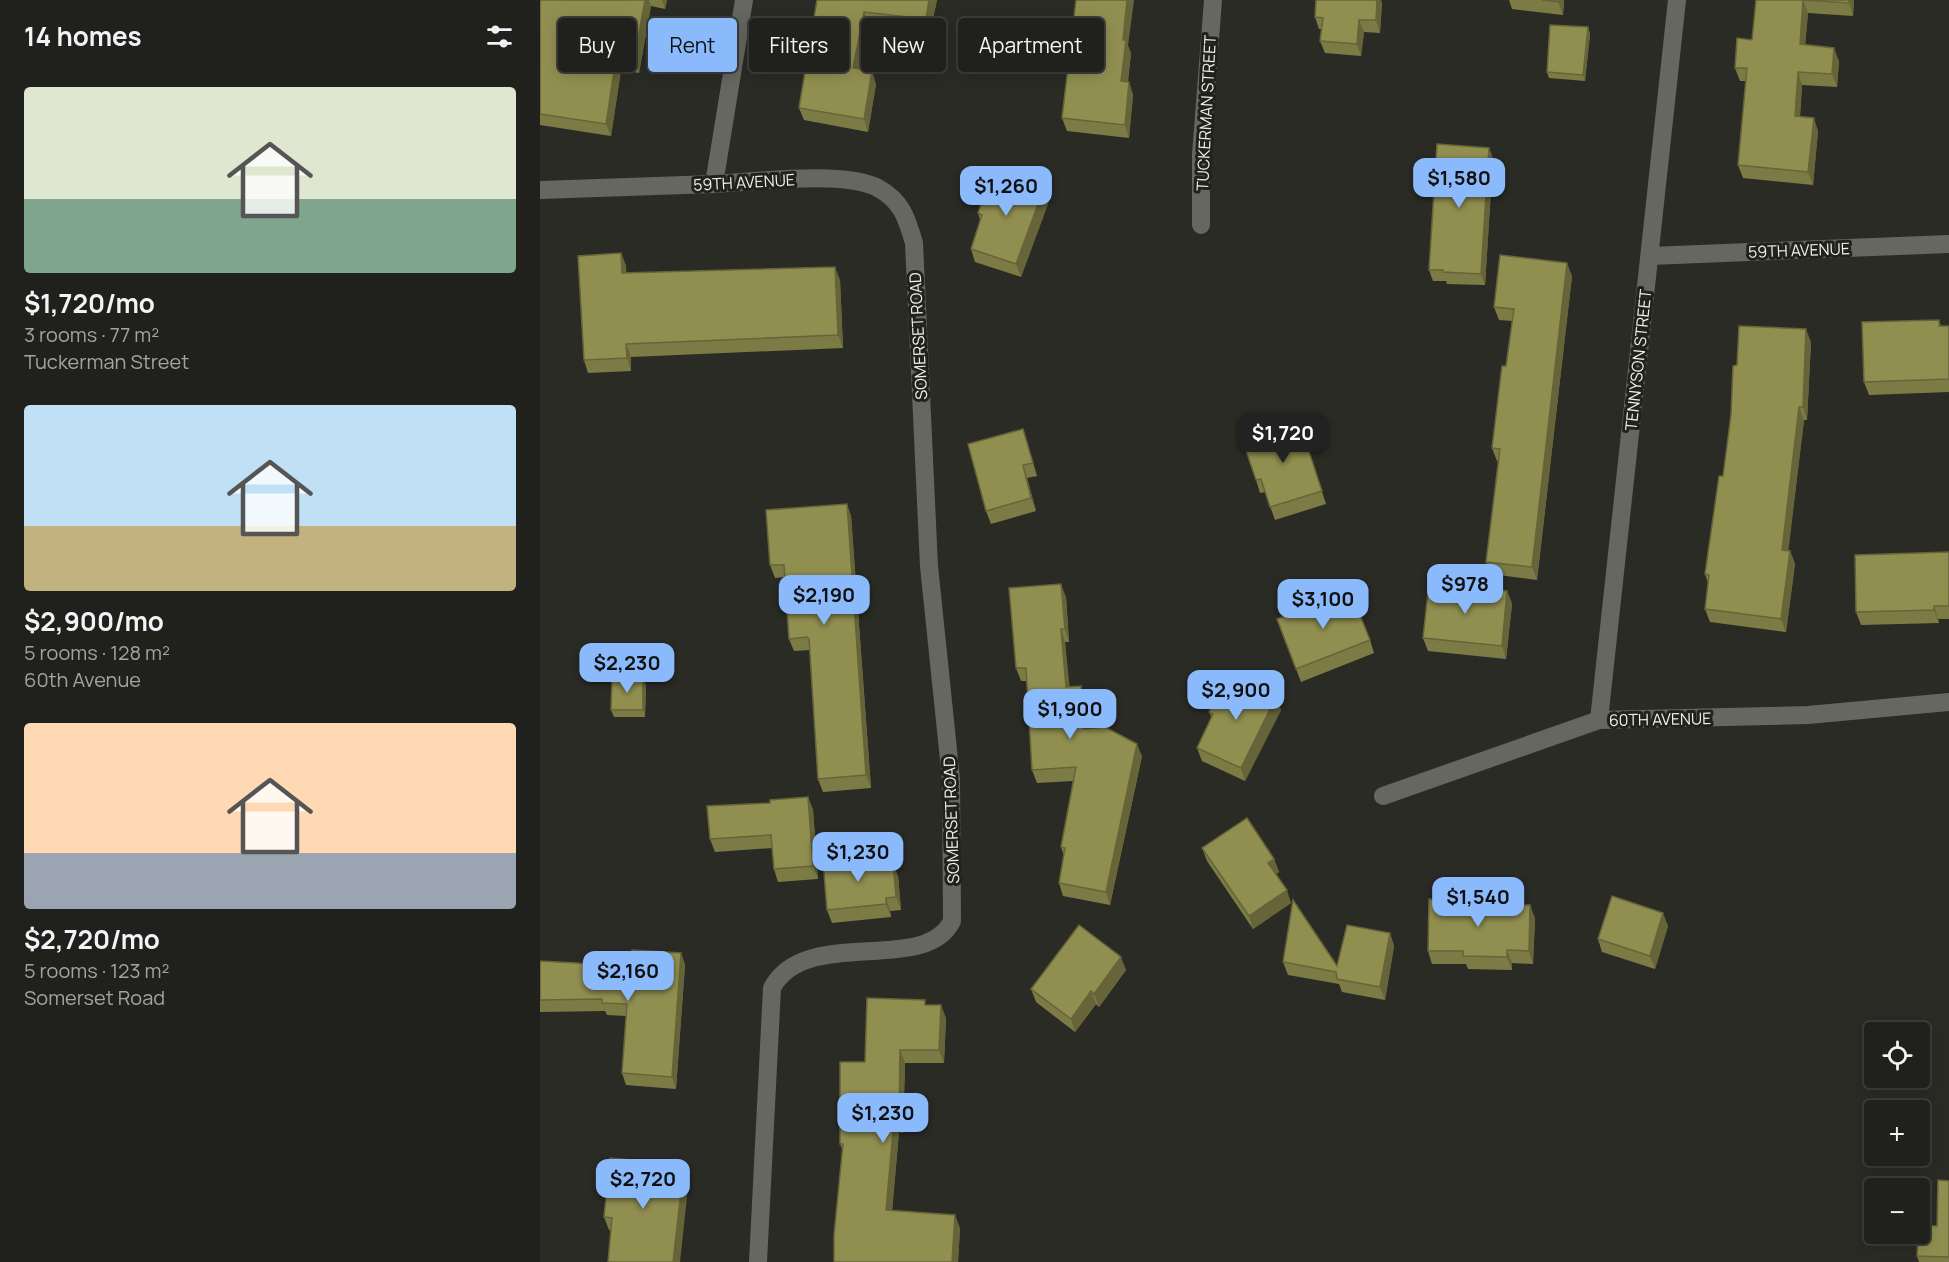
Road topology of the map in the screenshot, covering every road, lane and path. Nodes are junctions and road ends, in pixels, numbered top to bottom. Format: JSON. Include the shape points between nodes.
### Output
{"nodes":[{"id":1,"x":744,"y":0,"type":"edge"},
{"id":2,"x":1213,"y":0,"type":"edge"},
{"id":3,"x":1677,"y":0,"type":"edge"},
{"id":4,"x":714,"y":184,"type":"junction"},
{"id":5,"x":540,"y":190,"type":"edge"},
{"id":6,"x":1201,"y":225,"type":"dead end"},
{"id":7,"x":914,"y":243,"type":"joint"},
{"id":8,"x":1949,"y":244,"type":"edge"},
{"id":9,"x":1650,"y":256,"type":"junction"},
{"id":10,"x":1949,"y":702,"type":"edge"},
{"id":11,"x":1599,"y":720,"type":"junction"},
{"id":12,"x":1383,"y":796,"type":"dead end"},
{"id":13,"x":758,"y":1262,"type":"edge"}],
"edges":[{"from":1,"to":4,"type":"street"},
{"from":2,"to":6,"type":"street","name":"TUCKERMAN STREET","via":[[1201,155]]},
{"from":3,"to":9,"type":"street","name":"TENNYSON STREET"},
{"from":4,"to":5,"type":"street","name":"59TH AVENUE"},
{"from":4,"to":7,"type":"street","name":"59TH AVENUE","via":[[799,179],[850,181],[876,187],[906,213]]},
{"from":7,"to":13,"type":"street","name":"SOMERSET ROAD","via":[[929,566],[951,779],[952,921],[936,940],[916,946],[832,954],[789,966],[775,983],[766,1064]]},
{"from":8,"to":9,"type":"street","name":"59TH AVENUE"},
{"from":9,"to":11,"type":"street","name":"TENNYSON STREET"},
{"from":10,"to":11,"type":"street","name":"60TH AVENUE","via":[[1808,715]]},
{"from":11,"to":12,"type":"street","name":"60TH AVENUE"}]}
